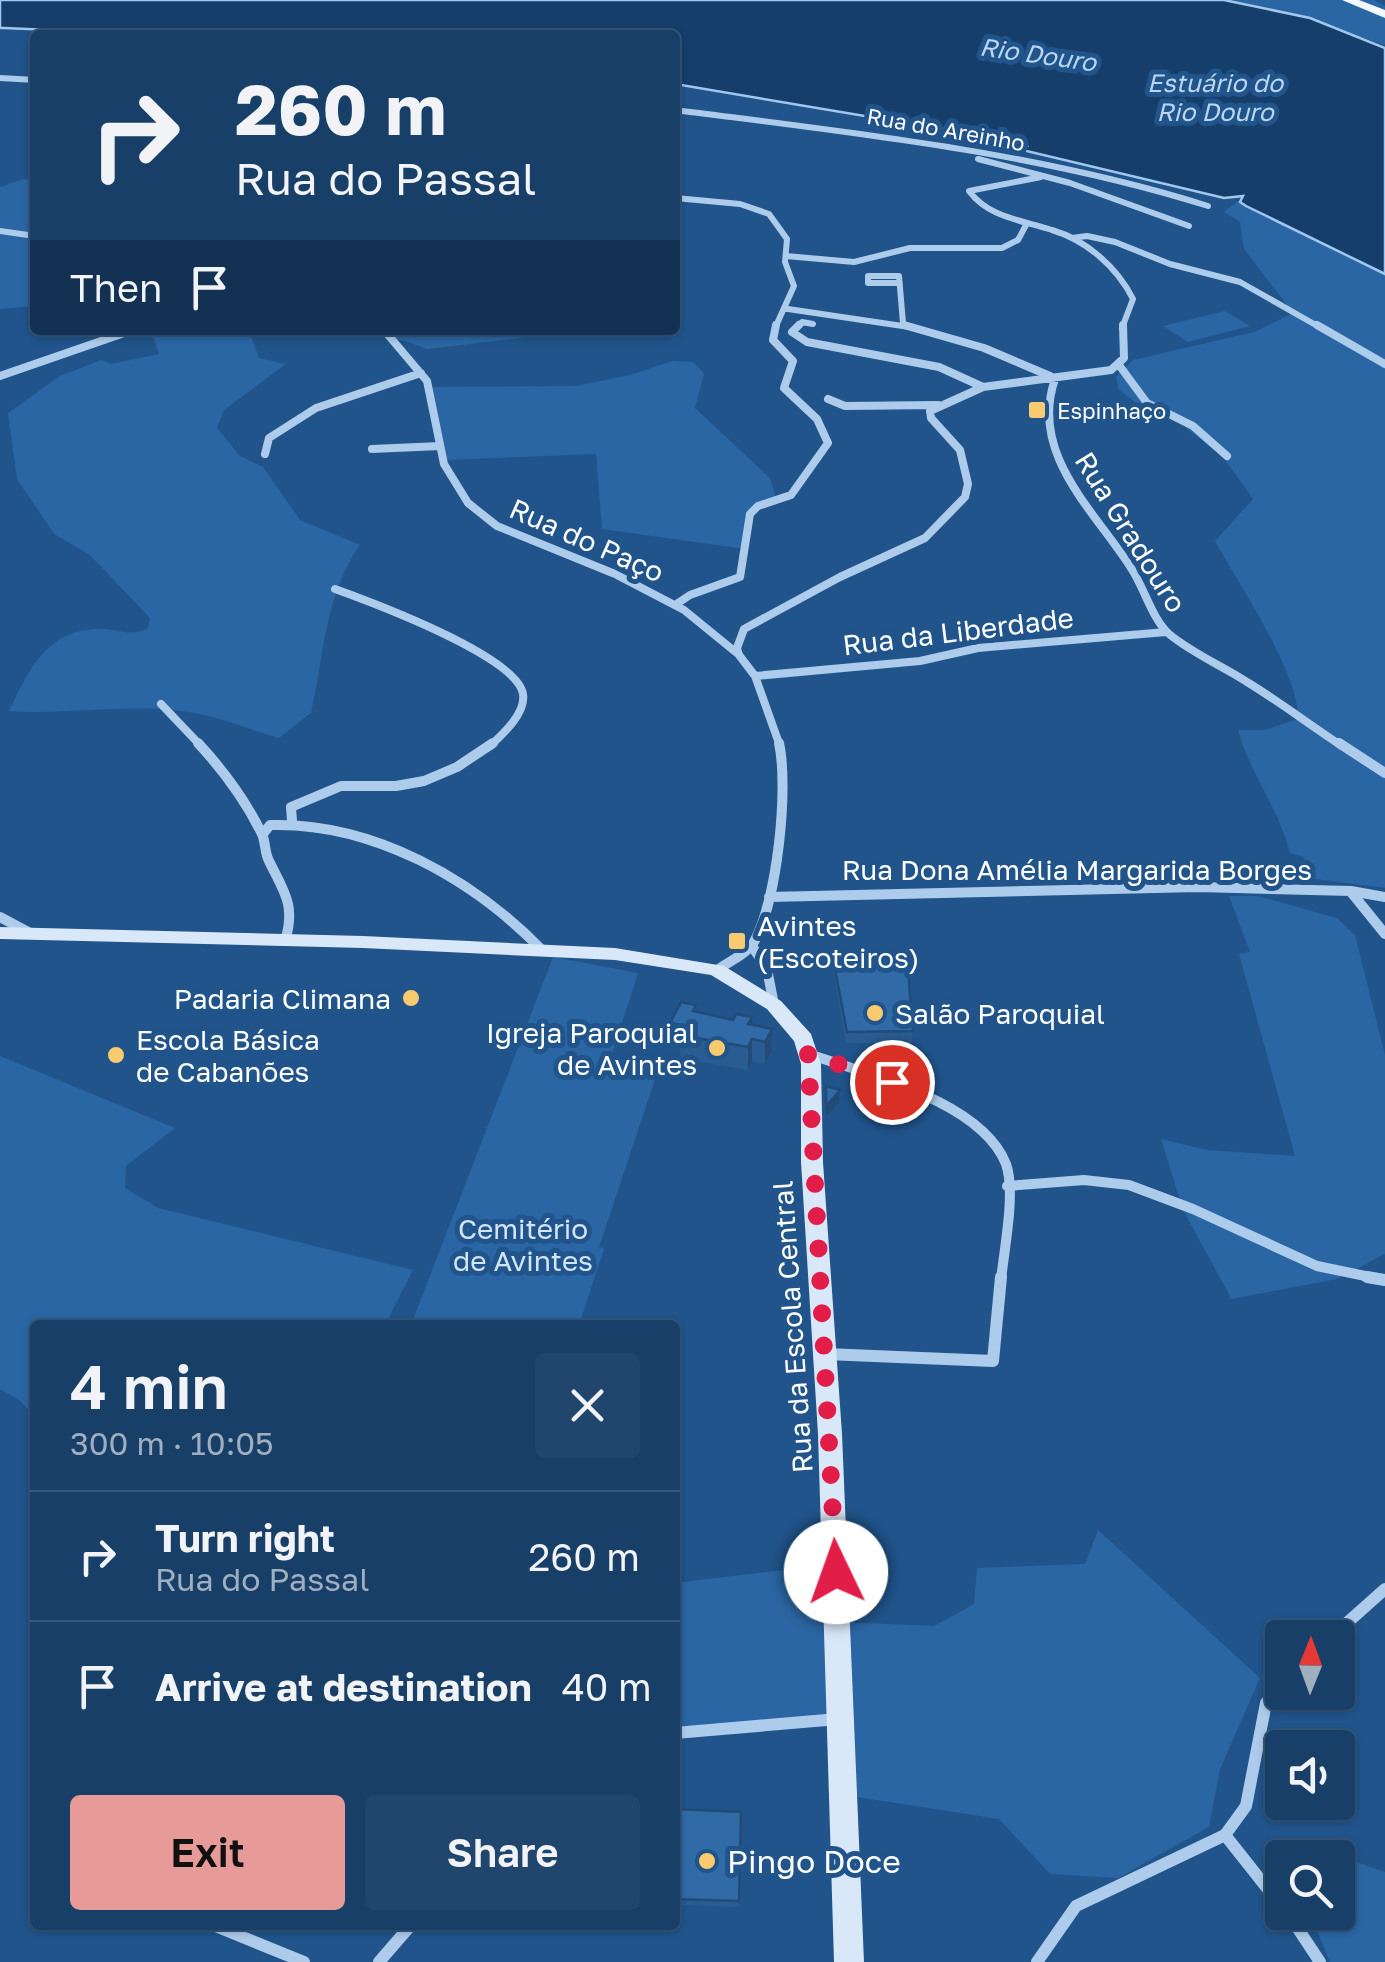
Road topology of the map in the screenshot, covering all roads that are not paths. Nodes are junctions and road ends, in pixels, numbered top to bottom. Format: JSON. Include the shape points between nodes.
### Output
{"nodes":[{"id":1,"x":1348,"y":0,"type":"edge"},
{"id":2,"x":1385,"y":14,"type":"edge"},
{"id":3,"x":0,"y":78,"type":"edge"},
{"id":4,"x":30,"y":80,"type":"edge"},
{"id":5,"x":680,"y":111,"type":"edge"},
{"id":6,"x":964,"y":153,"type":"junction"},
{"id":7,"x":1042,"y":176,"type":"junction"},
{"id":8,"x":680,"y":199,"type":"edge"},
{"id":9,"x":1208,"y":206,"type":"dead end"},
{"id":10,"x":1026,"y":225,"type":"junction"},
{"id":11,"x":1190,"y":226,"type":"dead end"},
{"id":12,"x":0,"y":231,"type":"edge"},
{"id":13,"x":30,"y":235,"type":"edge"},
{"id":14,"x":1072,"y":238,"type":"junction"},
{"id":15,"x":786,"y":256,"type":"junction"},
{"id":16,"x":899,"y":283,"type":"dead end"},
{"id":17,"x":788,"y":309,"type":"junction"},
{"id":18,"x":902,"y":323,"type":"junction"},
{"id":19,"x":813,"y":324,"type":"dead end"},
{"id":20,"x":116,"y":335,"type":"edge"},
{"id":21,"x":387,"y":335,"type":"edge"},
{"id":22,"x":798,"y":349,"type":"junction"},
{"id":23,"x":1385,"y":364,"type":"edge"},
{"id":24,"x":1119,"y":365,"type":"junction"},
{"id":25,"x":421,"y":373,"type":"junction"},
{"id":26,"x":0,"y":376,"type":"edge"},
{"id":27,"x":1055,"y":379,"type":"junction"},
{"id":28,"x":983,"y":386,"type":"junction"},
{"id":29,"x":828,"y":398,"type":"dead end"},
{"id":30,"x":939,"y":405,"type":"junction"},
{"id":31,"x":440,"y":446,"type":"junction"},
{"id":32,"x":372,"y":449,"type":"dead end"},
{"id":33,"x":265,"y":454,"type":"dead end"},
{"id":34,"x":1227,"y":456,"type":"dead end"},
{"id":35,"x":335,"y":589,"type":"dead end"},
{"id":36,"x":674,"y":605,"type":"junction"},
{"id":37,"x":1166,"y":632,"type":"junction"},
{"id":38,"x":739,"y":655,"type":"junction"},
{"id":39,"x":755,"y":676,"type":"junction"},
{"id":40,"x":161,"y":704,"type":"dead end"},
{"id":41,"x":1385,"y":774,"type":"edge"},
{"id":42,"x":292,"y":821,"type":"junction"},
{"id":43,"x":262,"y":834,"type":"junction"},
{"id":44,"x":1350,"y":892,"type":"junction"},
{"id":45,"x":769,"y":897,"type":"junction"},
{"id":46,"x":1385,"y":897,"type":"edge"},
{"id":47,"x":0,"y":918,"type":"edge"},
{"id":48,"x":0,"y":933,"type":"edge"},
{"id":49,"x":32,"y":934,"type":"junction"},
{"id":50,"x":1385,"y":934,"type":"edge"},
{"id":51,"x":285,"y":941,"type":"junction"},
{"id":52,"x":752,"y":946,"type":"junction"},
{"id":53,"x":543,"y":950,"type":"junction"},
{"id":54,"x":717,"y":970,"type":"junction"},
{"id":55,"x":774,"y":1005,"type":"junction"},
{"id":56,"x":808,"y":1054,"type":"junction"},
{"id":57,"x":1007,"y":1186,"type":"junction"},
{"id":58,"x":1385,"y":1280,"type":"edge"},
{"id":59,"x":825,"y":1354,"type":"junction"},
{"id":60,"x":1385,"y":1590,"type":"edge"},
{"id":61,"x":1351,"y":1620,"type":"edge"},
{"id":62,"x":1265,"y":1708,"type":"edge"},
{"id":63,"x":842,"y":1719,"type":"junction"},
{"id":64,"x":680,"y":1732,"type":"edge"},
{"id":65,"x":1225,"y":1835,"type":"junction"},
{"id":66,"x":1265,"y":1886,"type":"edge"},
{"id":67,"x":226,"y":1930,"type":"edge"},
{"id":68,"x":407,"y":1930,"type":"edge"},
{"id":69,"x":1298,"y":1930,"type":"edge"},
{"id":70,"x":304,"y":1962,"type":"edge"},
{"id":71,"x":379,"y":1962,"type":"edge"},
{"id":72,"x":849,"y":1962,"type":"edge"},
{"id":73,"x":1037,"y":1962,"type":"edge"},
{"id":74,"x":1320,"y":1962,"type":"edge"}],
"edges":[{"from":1,"to":2,"type":"main road"},
{"from":3,"to":4,"type":"street"},
{"from":5,"to":6,"type":"street","name":"Rua do Areinho","via":[[847,130]]},
{"from":6,"to":7,"type":"street"},
{"from":6,"to":9,"type":"street","name":"Rua do Areinho","via":[[1082,172]]},
{"from":7,"to":10,"type":"street","via":[[969,191],[974,201]]},
{"from":7,"to":11,"type":"street"},
{"from":8,"to":15,"type":"street","via":[[762,210],[781,226]]},
{"from":10,"to":14,"type":"street"},
{"from":10,"to":15,"type":"street","via":[[1018,240],[1002,248],[910,248],[854,262]]},
{"from":12,"to":13,"type":"street"},
{"from":14,"to":23,"type":"street","via":[[1115,242],[1240,282]]},
{"from":14,"to":24,"type":"street","via":[[1132,295]]},
{"from":15,"to":17,"type":"street","via":[[795,282]]},
{"from":16,"to":18,"type":"street"},
{"from":17,"to":18,"type":"street"},
{"from":17,"to":22,"type":"street","via":[[773,340]]},
{"from":18,"to":27,"type":"street","via":[[972,342]]},
{"from":19,"to":22,"type":"street","via":[[802,322],[792,332]]},
{"from":20,"to":26,"type":"street"},
{"from":21,"to":25,"type":"street","name":"Rua do Paço"},
{"from":22,"to":28,"type":"street","via":[[940,367]]},
{"from":22,"to":36,"type":"street","via":[[784,388],[805,404],[828,443],[790,495],[750,514],[740,576],[692,591]]},
{"from":24,"to":27,"type":"street"},
{"from":24,"to":34,"type":"street","via":[[1147,403],[1193,426]]},
{"from":25,"to":31,"type":"street","name":"Rua do Paço"},
{"from":25,"to":33,"type":"street","via":[[316,408],[269,438]]},
{"from":27,"to":28,"type":"street"},
{"from":27,"to":37,"type":"street","name":"Rua Gradouro","via":[[1048,426],[1056,456]]},
{"from":28,"to":30,"type":"street"},
{"from":29,"to":30,"type":"street","via":[[846,406]]},
{"from":30,"to":38,"type":"street","via":[[931,418],[960,450],[965,497],[925,538],[744,630]]},
{"from":31,"to":32,"type":"street"},
{"from":31,"to":36,"type":"street","name":"Rua do Paço","via":[[450,479],[497,526]]},
{"from":35,"to":42,"type":"street","via":[[481,654],[517,680],[524,705],[501,737],[424,782],[319,792],[291,807]]},
{"from":36,"to":38,"type":"street","name":"Rua do Paço"},
{"from":37,"to":39,"type":"street","name":"Rua da Liberdade"},
{"from":37,"to":41,"type":"street","name":"Rua Gradouro"},
{"from":38,"to":39,"type":"street","name":"Rua do Paço"},
{"from":39,"to":45,"type":"street","name":"Rua do Paço","via":[[783,760]]},
{"from":40,"to":43,"type":"street","via":[[234,781]]},
{"from":42,"to":43,"type":"street","via":[[270,825]]},
{"from":42,"to":53,"type":"street","via":[[318,823],[409,857],[520,923]]},
{"from":43,"to":51,"type":"street","via":[[261,852],[291,896]]},
{"from":44,"to":45,"type":"street","name":"Rua Dona Amélia Margarida Borges","via":[[1165,887]]},
{"from":44,"to":46,"type":"street","name":"Rua Dona Amélia Margarida Borges"},
{"from":44,"to":50,"type":"street"},
{"from":45,"to":52,"type":"street","name":"Rua do Paço"},
{"from":47,"to":49,"type":"street"},
{"from":48,"to":49,"type":"street"},
{"from":49,"to":51,"type":"street"},
{"from":51,"to":53,"type":"street"},
{"from":52,"to":54,"type":"street"},
{"from":52,"to":55,"type":"street","via":[[767,969]]},
{"from":53,"to":54,"type":"street"},
{"from":54,"to":55,"type":"street"},
{"from":55,"to":56,"type":"street","via":[[804,1039]]},
{"from":56,"to":57,"type":"street","via":[[923,1094],[974,1121],[1006,1165]]},
{"from":56,"to":59,"type":"street","name":"Rua da Escola Central"},
{"from":57,"to":58,"type":"street","via":[[1123,1183],[1348,1277]]},
{"from":57,"to":59,"type":"street","via":[[993,1362]]},
{"from":59,"to":63,"type":"street","name":"Rua da Escola Central"},
{"from":60,"to":61,"type":"street"},
{"from":62,"to":65,"type":"street","via":[[1246,1806]]},
{"from":63,"to":64,"type":"street"},
{"from":63,"to":72,"type":"street","name":"Rua da Escola Central"},
{"from":65,"to":66,"type":"street"},
{"from":65,"to":73,"type":"street","via":[[1076,1906]]},
{"from":67,"to":70,"type":"street"},
{"from":68,"to":71,"type":"street"},
{"from":69,"to":74,"type":"street"}]}
